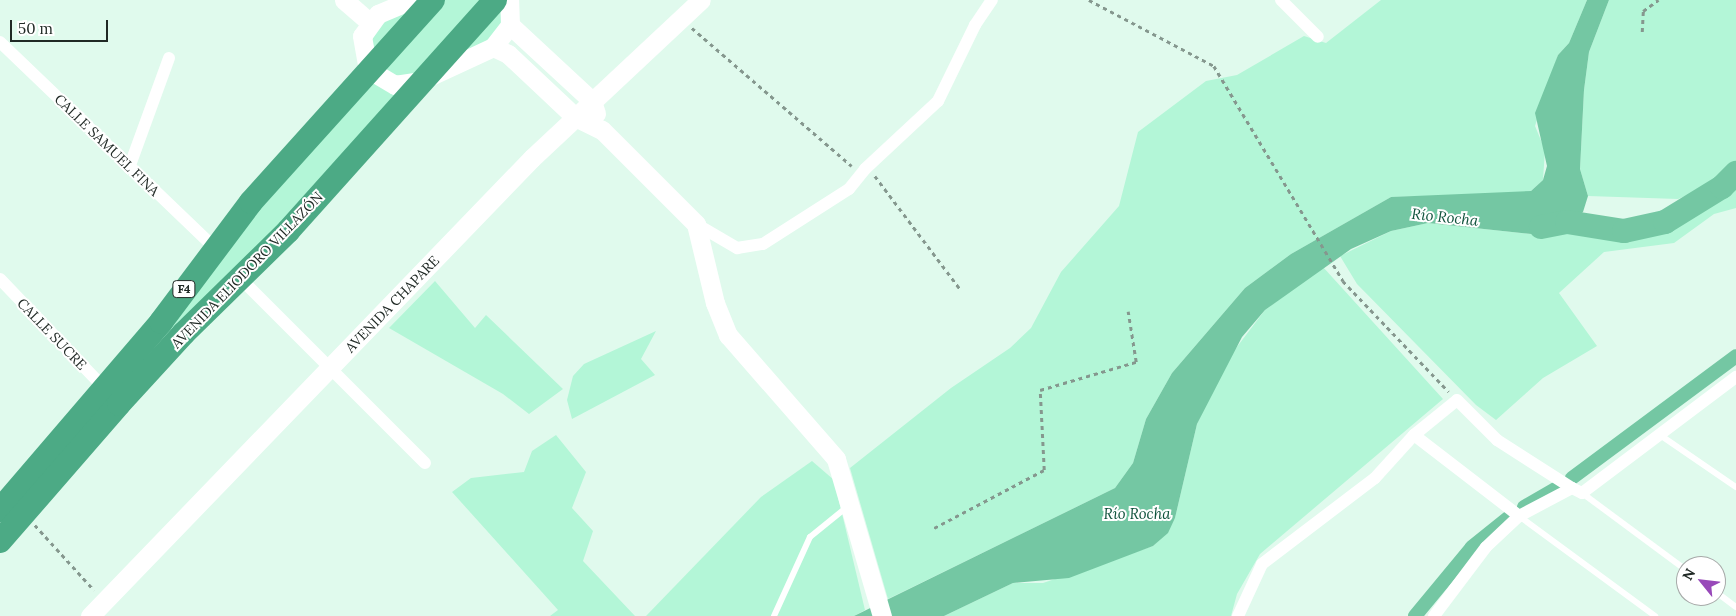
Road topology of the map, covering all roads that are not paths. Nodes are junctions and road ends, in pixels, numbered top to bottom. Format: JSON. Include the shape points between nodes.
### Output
{"nodes":[{"id":1,"x":344,"y":0,"type":"edge"},
{"id":2,"x":411,"y":0,"type":"edge"},
{"id":3,"x":433,"y":0,"type":"edge"},
{"id":4,"x":496,"y":0,"type":"edge"},
{"id":5,"x":509,"y":0,"type":"edge"},
{"id":6,"x":701,"y":0,"type":"edge"},
{"id":7,"x":992,"y":0,"type":"edge"},
{"id":8,"x":1281,"y":0,"type":"edge"},
{"id":9,"x":369,"y":22,"type":"junction"},
{"id":10,"x":510,"y":25,"type":"junction"},
{"id":11,"x":1318,"y":37,"type":"dead end"},
{"id":12,"x":0,"y":42,"type":"edge"},
{"id":13,"x":493,"y":46,"type":"junction"},
{"id":14,"x":169,"y":58,"type":"dead end"},
{"id":15,"x":368,"y":69,"type":"junction"},
{"id":16,"x":420,"y":81,"type":"junction"},
{"id":17,"x":592,"y":101,"type":"junction"},
{"id":18,"x":575,"y":117,"type":"junction"},
{"id":19,"x":602,"y":130,"type":"junction"},
{"id":20,"x":129,"y":168,"type":"junction"},
{"id":21,"x":696,"y":224,"type":"junction"},
{"id":22,"x":214,"y":247,"type":"junction"},
{"id":23,"x":239,"y":277,"type":"junction"},
{"id":24,"x":0,"y":279,"type":"edge"},
{"id":25,"x":331,"y":369,"type":"junction"},
{"id":26,"x":1734,"y":381,"type":"edge"},
{"id":27,"x":105,"y":389,"type":"junction"},
{"id":28,"x":1414,"y":435,"type":"junction"},
{"id":29,"x":1660,"y":435,"type":"junction"},
{"id":30,"x":425,"y":463,"type":"dead end"},
{"id":31,"x":1736,"y":487,"type":"edge"},
{"id":32,"x":1577,"y":491,"type":"junction"},
{"id":33,"x":9,"y":501,"type":"edge"},
{"id":34,"x":852,"y":503,"type":"junction"},
{"id":35,"x":1519,"y":516,"type":"junction"},
{"id":36,"x":0,"y":541,"type":"edge"},
{"id":37,"x":1676,"y":563,"type":"edge"},
{"id":38,"x":90,"y":616,"type":"edge"},
{"id":39,"x":774,"y":616,"type":"edge"},
{"id":40,"x":882,"y":616,"type":"edge"},
{"id":41,"x":1238,"y":616,"type":"edge"},
{"id":42,"x":1434,"y":616,"type":"edge"},
{"id":43,"x":1655,"y":616,"type":"edge"}],
"edges":[{"from":1,"to":9,"type":"main road"},
{"from":2,"to":9,"type":"main road","via":[[378,14]]},
{"from":3,"to":15,"type":"highway","name":"AVENIDA ELIODORO VILLAZÓN","number":"F4"},
{"from":4,"to":16,"type":"highway","name":"AVENIDA ELIODORO VILLAZÓN","number":"F4"},
{"from":5,"to":10,"type":"main road"},
{"from":6,"to":17,"type":"main road","name":"AVENIDA CHAPARE"},
{"from":7,"to":21,"type":"street","via":[[975,25],[938,101],[849,189],[763,244],[737,248]]},
{"from":8,"to":11,"type":"street"},
{"from":9,"to":15,"type":"main road","via":[[361,48]]},
{"from":10,"to":13,"type":"main road"},
{"from":10,"to":17,"type":"main road"},
{"from":12,"to":20,"type":"street","name":"CALLE SAMUEL FINA"},
{"from":13,"to":16,"type":"main road"},
{"from":13,"to":18,"type":"main road","via":[[508,54]]},
{"from":14,"to":20,"type":"street"},
{"from":15,"to":16,"type":"main road","via":[[396,84]]},
{"from":15,"to":22,"type":"highway","name":"AVENIDA ELIODORO VILLAZÓN","number":"F4"},
{"from":16,"to":23,"type":"highway","name":"AVENIDA ELIODORO VILLAZÓN","number":"F4","via":[[288,231]]},
{"from":17,"to":18,"type":"main road","name":"AVENIDA CHAPARE"},
{"from":17,"to":19,"type":"main road"},
{"from":18,"to":19,"type":"main road"},
{"from":18,"to":25,"type":"main road","name":"AVENIDA CHAPARE"},
{"from":19,"to":21,"type":"main road"},
{"from":20,"to":22,"type":"street","name":"CALLE SAMUEL FINA"},
{"from":21,"to":34,"type":"main road","via":[[715,303],[728,335],[836,460]]},
{"from":22,"to":27,"type":"highway","name":"AVENIDA ELIODORO VILLAZÓN","number":"F4","via":[[161,322]]},
{"from":23,"to":25,"type":"street"},
{"from":23,"to":33,"type":"highway","name":"AVENIDA ELIODORO VILLAZÓN","number":"F4","via":[[119,404]]},
{"from":24,"to":27,"type":"street","name":"CALLE SUCRE"},
{"from":25,"to":30,"type":"street"},
{"from":25,"to":38,"type":"main road","name":"AVENIDA CHAPARE"},
{"from":26,"to":29,"type":"street"},
{"from":27,"to":33,"type":"highway","name":"AVENIDA ELIODORO VILLAZÓN","number":"F4"},
{"from":28,"to":32,"type":"street","via":[[1457,400],[1498,440]]},
{"from":28,"to":35,"type":"street"},
{"from":28,"to":41,"type":"street","via":[[1375,478],[1262,564]]},
{"from":29,"to":31,"type":"lane"},
{"from":29,"to":32,"type":"street"},
{"from":32,"to":35,"type":"street"},
{"from":32,"to":37,"type":"lane"},
{"from":33,"to":36,"type":"highway","name":"AVENIDA ELIODORO VILLAZÓN","number":"F4"},
{"from":34,"to":39,"type":"lane","via":[[810,538]]},
{"from":34,"to":40,"type":"main road"},
{"from":35,"to":42,"type":"street","via":[[1486,547]]},
{"from":35,"to":43,"type":"lane"}]}
